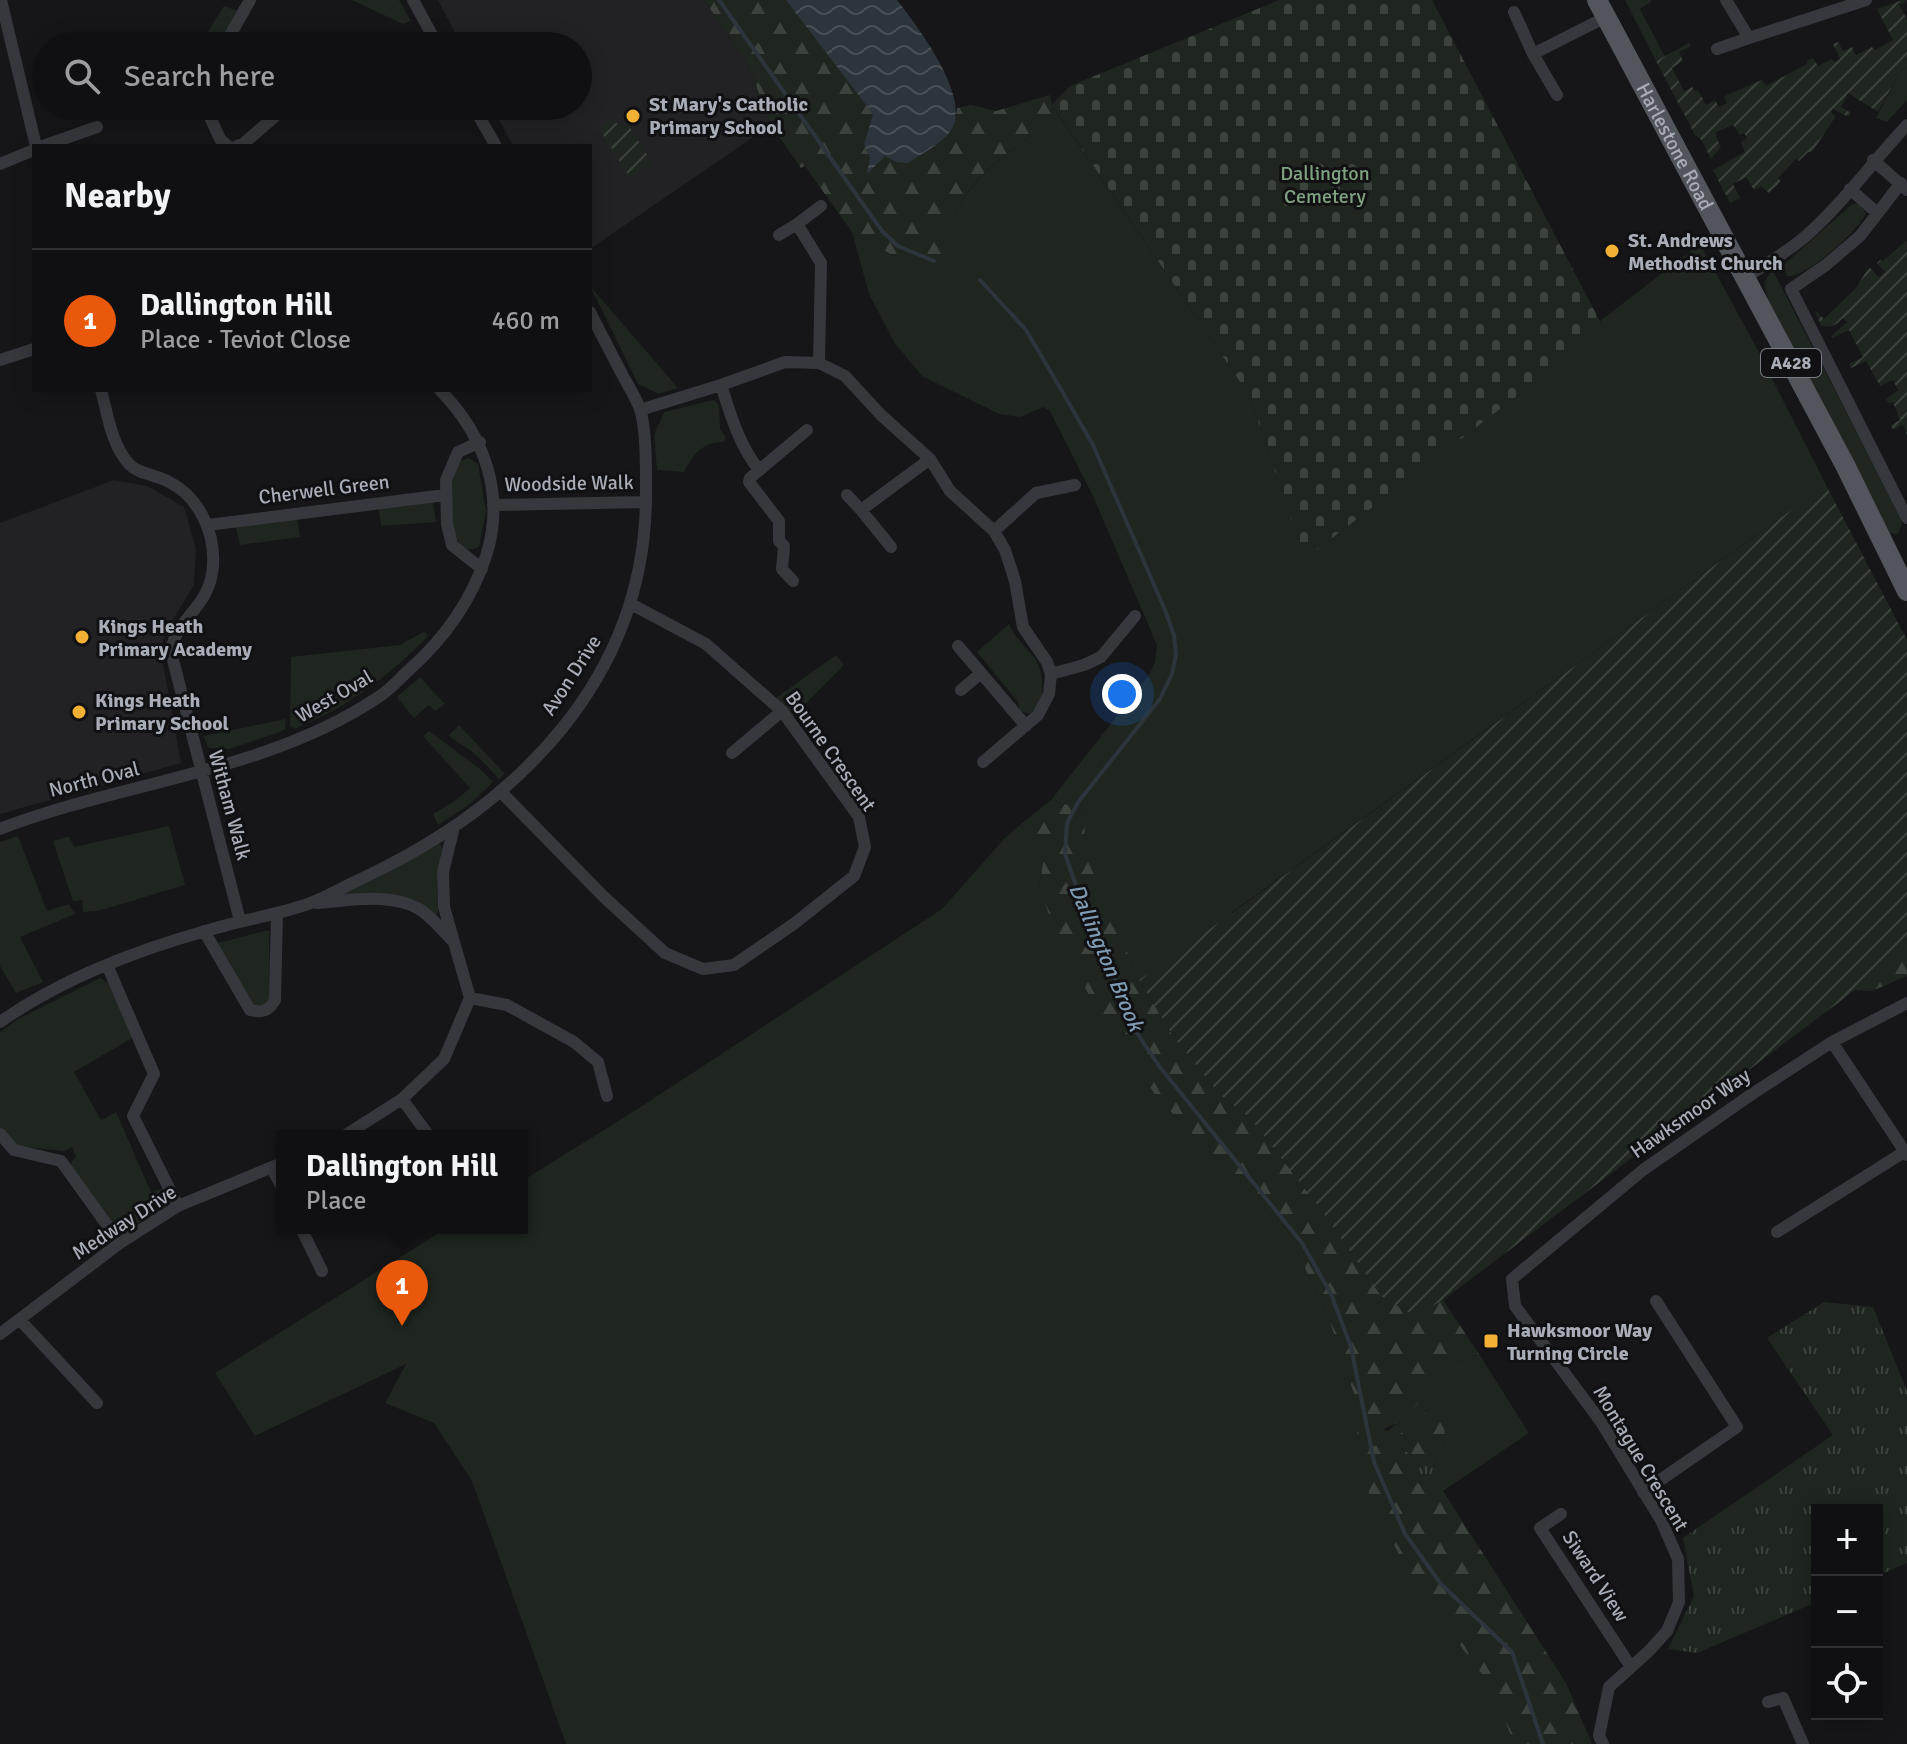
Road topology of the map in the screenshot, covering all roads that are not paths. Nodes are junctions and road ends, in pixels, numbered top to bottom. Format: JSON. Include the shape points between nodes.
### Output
{"nodes":[{"id":1,"x":1,"y":0,"type":"edge"},
{"id":2,"x":250,"y":0,"type":"edge"},
{"id":3,"x":413,"y":0,"type":"edge"},
{"id":4,"x":1726,"y":0,"type":"edge"},
{"id":5,"x":1866,"y":0,"type":"edge"},
{"id":6,"x":1602,"y":9,"type":"edge"},
{"id":7,"x":1514,"y":12,"type":"dead end"},
{"id":8,"x":232,"y":32,"type":"edge"},
{"id":9,"x":430,"y":32,"type":"edge"},
{"id":10,"x":1749,"y":38,"type":"junction"},
{"id":11,"x":1717,"y":49,"type":"dead end"},
{"id":12,"x":1533,"y":54,"type":"junction"},
{"id":13,"x":6,"y":56,"type":"edge"},
{"id":14,"x":1557,"y":95,"type":"dead end"},
{"id":15,"x":211,"y":120,"type":"edge"},
{"id":16,"x":271,"y":120,"type":"edge"},
{"id":17,"x":481,"y":120,"type":"edge"},
{"id":18,"x":1907,"y":125,"type":"edge"},
{"id":19,"x":97,"y":127,"type":"dead end"},
{"id":20,"x":34,"y":144,"type":"edge"},
{"id":21,"x":49,"y":144,"type":"edge"},
{"id":22,"x":226,"y":144,"type":"edge"},
{"id":23,"x":243,"y":144,"type":"edge"},
{"id":24,"x":495,"y":144,"type":"edge"},
{"id":25,"x":32,"y":149,"type":"edge"},
{"id":26,"x":1873,"y":160,"type":"junction"},
{"id":27,"x":0,"y":164,"type":"edge"},
{"id":28,"x":1904,"y":186,"type":"edge"},
{"id":29,"x":1850,"y":189,"type":"junction"},
{"id":30,"x":821,"y":206,"type":"dead end"},
{"id":31,"x":1876,"y":212,"type":"junction"},
{"id":32,"x":797,"y":224,"type":"junction"},
{"id":33,"x":779,"y":235,"type":"dead end"},
{"id":34,"x":1746,"y":277,"type":"junction"},
{"id":35,"x":592,"y":316,"type":"edge"},
{"id":36,"x":32,"y":350,"type":"edge"},
{"id":37,"x":0,"y":360,"type":"edge"},
{"id":38,"x":819,"y":363,"type":"junction"},
{"id":39,"x":721,"y":385,"type":"junction"},
{"id":40,"x":102,"y":392,"type":"edge"},
{"id":41,"x":442,"y":392,"type":"edge"},
{"id":42,"x":640,"y":410,"type":"junction"},
{"id":43,"x":807,"y":430,"type":"dead end"},
{"id":44,"x":480,"y":442,"type":"junction"},
{"id":45,"x":930,"y":459,"type":"junction"},
{"id":46,"x":755,"y":474,"type":"junction"},
{"id":47,"x":1075,"y":485,"type":"dead end"},
{"id":48,"x":445,"y":495,"type":"junction"},
{"id":49,"x":847,"y":495,"type":"dead end"},
{"id":50,"x":646,"y":502,"type":"junction"},
{"id":51,"x":493,"y":505,"type":"junction"},
{"id":52,"x":861,"y":510,"type":"junction"},
{"id":53,"x":1907,"y":518,"type":"edge"},
{"id":54,"x":208,"y":525,"type":"junction"},
{"id":55,"x":994,"y":531,"type":"junction"},
{"id":56,"x":891,"y":547,"type":"dead end"},
{"id":57,"x":482,"y":569,"type":"junction"},
{"id":58,"x":793,"y":581,"type":"dead end"},
{"id":59,"x":1907,"y":591,"type":"edge"},
{"id":60,"x":631,"y":604,"type":"junction"},
{"id":61,"x":1135,"y":616,"type":"dead end"},
{"id":62,"x":958,"y":646,"type":"dead end"},
{"id":63,"x":981,"y":673,"type":"junction"},
{"id":64,"x":1051,"y":674,"type":"junction"},
{"id":65,"x":961,"y":690,"type":"dead end"},
{"id":66,"x":782,"y":711,"type":"junction"},
{"id":67,"x":1026,"y":726,"type":"junction"},
{"id":68,"x":732,"y":753,"type":"dead end"},
{"id":69,"x":983,"y":762,"type":"dead end"},
{"id":70,"x":200,"y":772,"type":"junction"},
{"id":71,"x":500,"y":791,"type":"junction"},
{"id":72,"x":454,"y":827,"type":"junction"},
{"id":73,"x":0,"y":829,"type":"edge"},
{"id":74,"x":310,"y":903,"type":"junction"},
{"id":75,"x":277,"y":913,"type":"junction"},
{"id":76,"x":240,"y":921,"type":"junction"},
{"id":77,"x":204,"y":931,"type":"junction"},
{"id":78,"x":452,"y":940,"type":"junction"},
{"id":79,"x":107,"y":965,"type":"junction"},
{"id":80,"x":470,"y":998,"type":"junction"},
{"id":81,"x":1907,"y":1003,"type":"edge"},
{"id":82,"x":0,"y":1022,"type":"edge"},
{"id":83,"x":1832,"y":1042,"type":"junction"},
{"id":84,"x":607,"y":1096,"type":"dead end"},
{"id":85,"x":402,"y":1099,"type":"junction"},
{"id":86,"x":353,"y":1130,"type":"edge"},
{"id":87,"x":425,"y":1130,"type":"edge"},
{"id":88,"x":0,"y":1134,"type":"edge"},
{"id":89,"x":1905,"y":1153,"type":"edge"},
{"id":90,"x":276,"y":1166,"type":"edge"},
{"id":91,"x":178,"y":1206,"type":"junction"},
{"id":92,"x":1777,"y":1232,"type":"dead end"},
{"id":93,"x":304,"y":1234,"type":"edge"},
{"id":94,"x":120,"y":1243,"type":"junction"},
{"id":95,"x":322,"y":1271,"type":"dead end"},
{"id":96,"x":1512,"y":1279,"type":"joint"},
{"id":97,"x":1656,"y":1301,"type":"dead end"},
{"id":98,"x":20,"y":1320,"type":"junction"},
{"id":99,"x":0,"y":1334,"type":"edge"},
{"id":100,"x":97,"y":1403,"type":"dead end"},
{"id":101,"x":1643,"y":1492,"type":"junction"},
{"id":102,"x":1561,"y":1514,"type":"dead end"},
{"id":103,"x":1631,"y":1667,"type":"junction"},
{"id":104,"x":1768,"y":1702,"type":"dead end"},
{"id":105,"x":1603,"y":1744,"type":"edge"},
{"id":106,"x":1803,"y":1744,"type":"edge"}],
"edges":[{"from":1,"to":13,"type":"street"},
{"from":2,"to":8,"type":"street"},
{"from":3,"to":9,"type":"street"},
{"from":4,"to":10,"type":"street"},
{"from":5,"to":10,"type":"street"},
{"from":6,"to":12,"type":"street"},
{"from":6,"to":34,"type":"main road","name":"Harlestone Road","number":"A428"},
{"from":7,"to":12,"type":"street"},
{"from":10,"to":11,"type":"street"},
{"from":12,"to":14,"type":"street"},
{"from":13,"to":20,"type":"street"},
{"from":15,"to":22,"type":"street"},
{"from":16,"to":23,"type":"street"},
{"from":17,"to":24,"type":"street"},
{"from":18,"to":26,"type":"street"},
{"from":19,"to":21,"type":"street"},
{"from":25,"to":27,"type":"street"},
{"from":26,"to":28,"type":"street"},
{"from":26,"to":29,"type":"street"},
{"from":28,"to":31,"type":"street"},
{"from":29,"to":31,"type":"street"},
{"from":29,"to":34,"type":"street","via":[[1805,237]]},
{"from":30,"to":32,"type":"street"},
{"from":31,"to":53,"type":"street","via":[[1860,236],[1791,289]]},
{"from":32,"to":33,"type":"street"},
{"from":32,"to":38,"type":"street","via":[[821,263]]},
{"from":34,"to":59,"type":"main road","name":"Harlestone Road","number":"A428"},
{"from":35,"to":42,"type":"street"},
{"from":36,"to":37,"type":"street"},
{"from":38,"to":39,"type":"street","via":[[785,362]]},
{"from":38,"to":45,"type":"street","via":[[845,376]]},
{"from":39,"to":42,"type":"street"},
{"from":39,"to":46,"type":"street"},
{"from":40,"to":54,"type":"street","via":[[116,445],[130,466],[182,490]]},
{"from":41,"to":44,"type":"street","name":"West Oval"},
{"from":42,"to":50,"type":"street","name":"Avon Drive"},
{"from":43,"to":46,"type":"street"},
{"from":44,"to":48,"type":"street","via":[[458,452]]},
{"from":44,"to":51,"type":"street","name":"West Oval"},
{"from":45,"to":52,"type":"street"},
{"from":45,"to":55,"type":"street","via":[[950,491]]},
{"from":46,"to":58,"type":"street","via":[[749,482],[779,521],[782,569]]},
{"from":47,"to":55,"type":"street","via":[[1036,493]]},
{"from":48,"to":54,"type":"street","name":"Cherwell Green"},
{"from":48,"to":57,"type":"street","via":[[452,545]]},
{"from":49,"to":52,"type":"street"},
{"from":50,"to":51,"type":"street","name":"Woodside Walk"},
{"from":50,"to":60,"type":"street","name":"Avon Drive"},
{"from":51,"to":57,"type":"street","name":"West Oval","via":[[491,542]]},
{"from":52,"to":56,"type":"street"},
{"from":54,"to":70,"type":"street","name":"Witham Walk","via":[[214,566],[208,590],[175,635],[171,652]]},
{"from":55,"to":64,"type":"street","via":[[1015,581],[1023,627]]},
{"from":57,"to":70,"type":"street","name":"West Oval","via":[[462,612],[435,647],[379,697],[300,739]]},
{"from":60,"to":66,"type":"street","name":"Bourne Crescent","via":[[706,644]]},
{"from":60,"to":71,"type":"street","name":"Avon Drive","via":[[610,657],[586,697],[550,743]]},
{"from":61,"to":64,"type":"street","via":[[1101,657]]},
{"from":62,"to":63,"type":"street"},
{"from":63,"to":65,"type":"street"},
{"from":63,"to":67,"type":"street"},
{"from":64,"to":67,"type":"street","via":[[1049,694]]},
{"from":66,"to":68,"type":"street"},
{"from":66,"to":71,"type":"street","name":"Bourne Crescent","via":[[859,817],[865,847],[854,876],[734,965],[703,969],[665,953]]},
{"from":67,"to":69,"type":"street"},
{"from":70,"to":73,"type":"street","name":"North Oval"},
{"from":70,"to":76,"type":"street","name":"Witham Walk"},
{"from":71,"to":72,"type":"street","name":"Avon Drive"},
{"from":72,"to":74,"type":"street","name":"Avon Drive"},
{"from":72,"to":78,"type":"street","via":[[443,872]]},
{"from":74,"to":75,"type":"street","name":"Avon Drive"},
{"from":74,"to":78,"type":"street","name":"Avon Drive","via":[[401,902],[420,910]]},
{"from":75,"to":76,"type":"street","name":"Avon Drive"},
{"from":75,"to":77,"type":"street","via":[[275,1000],[260,1013],[250,1010]]},
{"from":76,"to":77,"type":"street","name":"Avon Drive"},
{"from":77,"to":79,"type":"street","name":"Avon Drive"},
{"from":78,"to":80,"type":"street"},
{"from":79,"to":82,"type":"street","name":"Avon Drive"},
{"from":79,"to":91,"type":"street","via":[[154,1074],[133,1116]]},
{"from":80,"to":84,"type":"street","via":[[507,1005],[574,1042],[598,1062]]},
{"from":80,"to":85,"type":"street","via":[[444,1059]]},
{"from":81,"to":83,"type":"street","name":"Hawksmoor Way"},
{"from":83,"to":89,"type":"street"},
{"from":83,"to":96,"type":"street","name":"Hawksmoor Way","via":[[1643,1170]]},
{"from":85,"to":86,"type":"street"},
{"from":85,"to":87,"type":"street"},
{"from":88,"to":94,"type":"street","via":[[14,1150],[61,1161]]},
{"from":89,"to":92,"type":"street"},
{"from":90,"to":91,"type":"street","name":"Medway Drive"},
{"from":91,"to":94,"type":"street","name":"Medway Drive"},
{"from":93,"to":95,"type":"street"},
{"from":94,"to":98,"type":"street","name":"Medway Drive"},
{"from":96,"to":101,"type":"street","name":"Montague Crescent","via":[[1515,1306],[1601,1422]]},
{"from":97,"to":101,"type":"street","via":[[1737,1427]]},
{"from":98,"to":99,"type":"street","name":"Medway Drive"},
{"from":98,"to":100,"type":"street"},
{"from":101,"to":103,"type":"street","name":"Montague Crescent","via":[[1678,1559],[1679,1602],[1667,1631]]},
{"from":102,"to":103,"type":"street","name":"Siward View","via":[[1540,1528]]},
{"from":103,"to":105,"type":"street","name":"Montague Crescent","via":[[1609,1687],[1599,1736]]},
{"from":104,"to":106,"type":"street","via":[[1783,1698]]}]}
